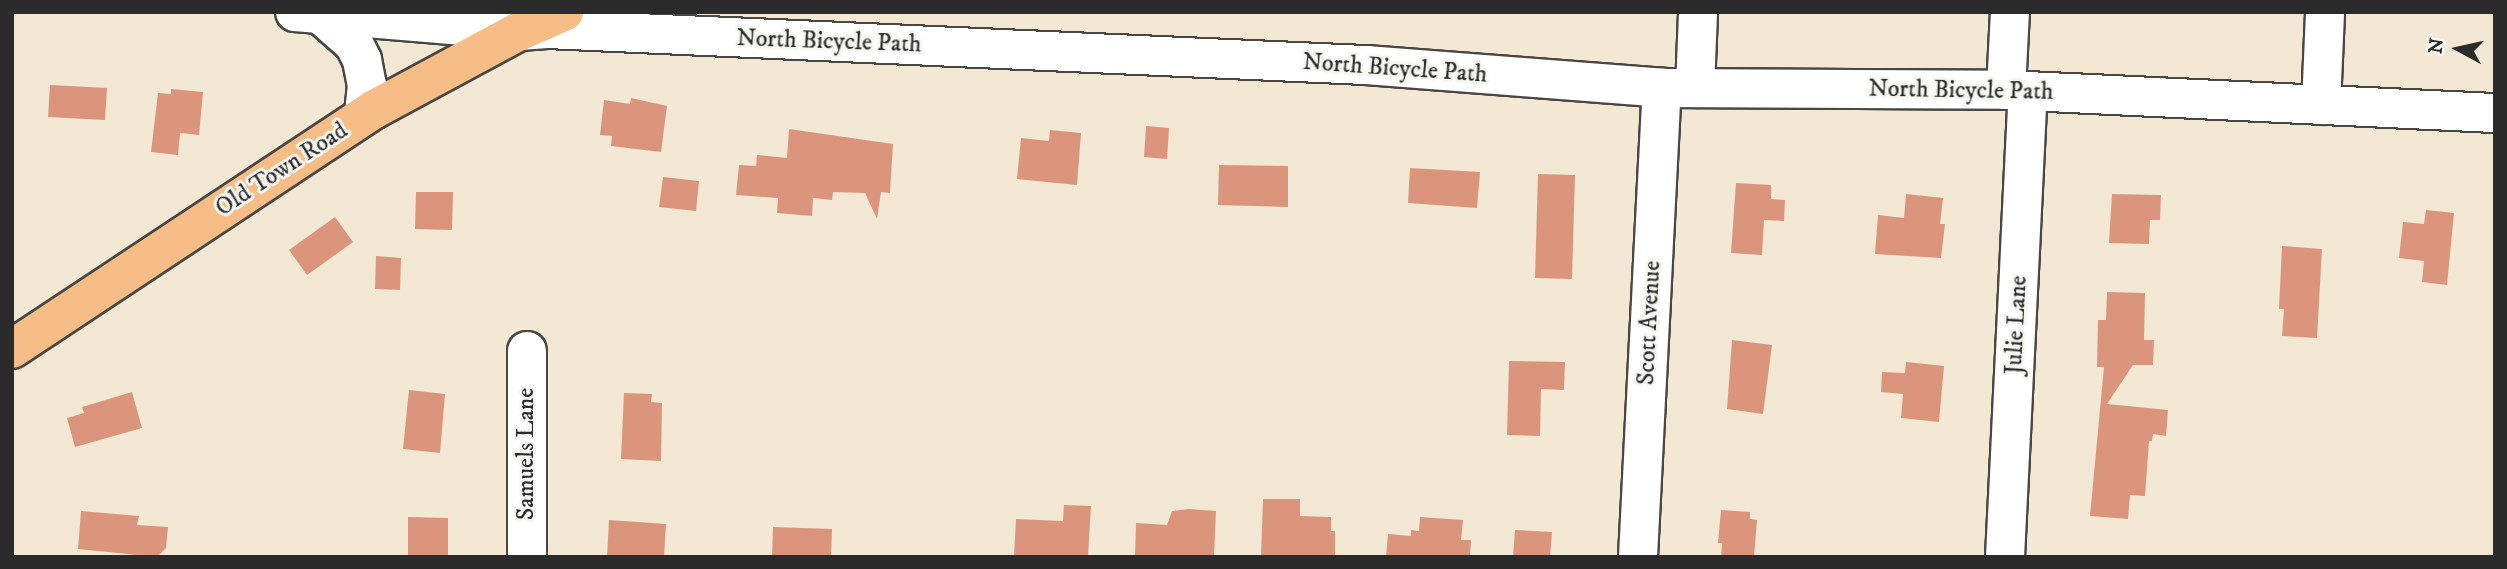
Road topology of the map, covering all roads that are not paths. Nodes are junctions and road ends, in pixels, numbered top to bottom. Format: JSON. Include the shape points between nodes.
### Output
{"nodes":[{"id":1,"x":564,"y":12,"type":"edge"},
{"id":2,"x":1698,"y":12,"type":"edge"},
{"id":3,"x":2010,"y":12,"type":"edge"},
{"id":4,"x":2325,"y":12,"type":"edge"},
{"id":5,"x":308,"y":13,"type":"edge"},
{"id":6,"x":511,"y":21,"type":"edge"},
{"id":7,"x":679,"y":24,"type":"edge"},
{"id":8,"x":1678,"y":88,"type":"junction"},
{"id":9,"x":2017,"y":91,"type":"junction"},
{"id":10,"x":2321,"y":105,"type":"junction"},
{"id":11,"x":2495,"y":113,"type":"edge"},
{"id":12,"x":364,"y":116,"type":"junction"},
{"id":13,"x":12,"y":349,"type":"edge"},
{"id":14,"x":527,"y":351,"type":"dead end"},
{"id":15,"x":527,"y":557,"type":"edge"},
{"id":16,"x":1638,"y":557,"type":"edge"},
{"id":17,"x":2005,"y":557,"type":"edge"}],
"edges":[{"from":1,"to":6,"type":"main road","name":"Old Town Road"},
{"from":2,"to":8,"type":"street","name":"Scott Avenue"},
{"from":3,"to":9,"type":"street","name":"Julie Lane"},
{"from":4,"to":10,"type":"street"},
{"from":5,"to":6,"type":"street","name":"North Bicycle Path"},
{"from":5,"to":12,"type":"street","via":[[354,44],[367,85]]},
{"from":6,"to":7,"type":"street","name":"North Bicycle Path"},
{"from":6,"to":12,"type":"main road","name":"Old Town Road"},
{"from":7,"to":8,"type":"street","name":"North Bicycle Path"},
{"from":8,"to":9,"type":"street","name":"North Bicycle Path"},
{"from":8,"to":16,"type":"street","name":"Scott Avenue"},
{"from":9,"to":10,"type":"street","name":"North Bicycle Path"},
{"from":9,"to":17,"type":"street","name":"Julie Lane"},
{"from":10,"to":11,"type":"street","name":"North Bicycle Path"},
{"from":12,"to":13,"type":"main road","name":"Old Town Road"},
{"from":14,"to":15,"type":"street","name":"Samuels Lane"}]}
